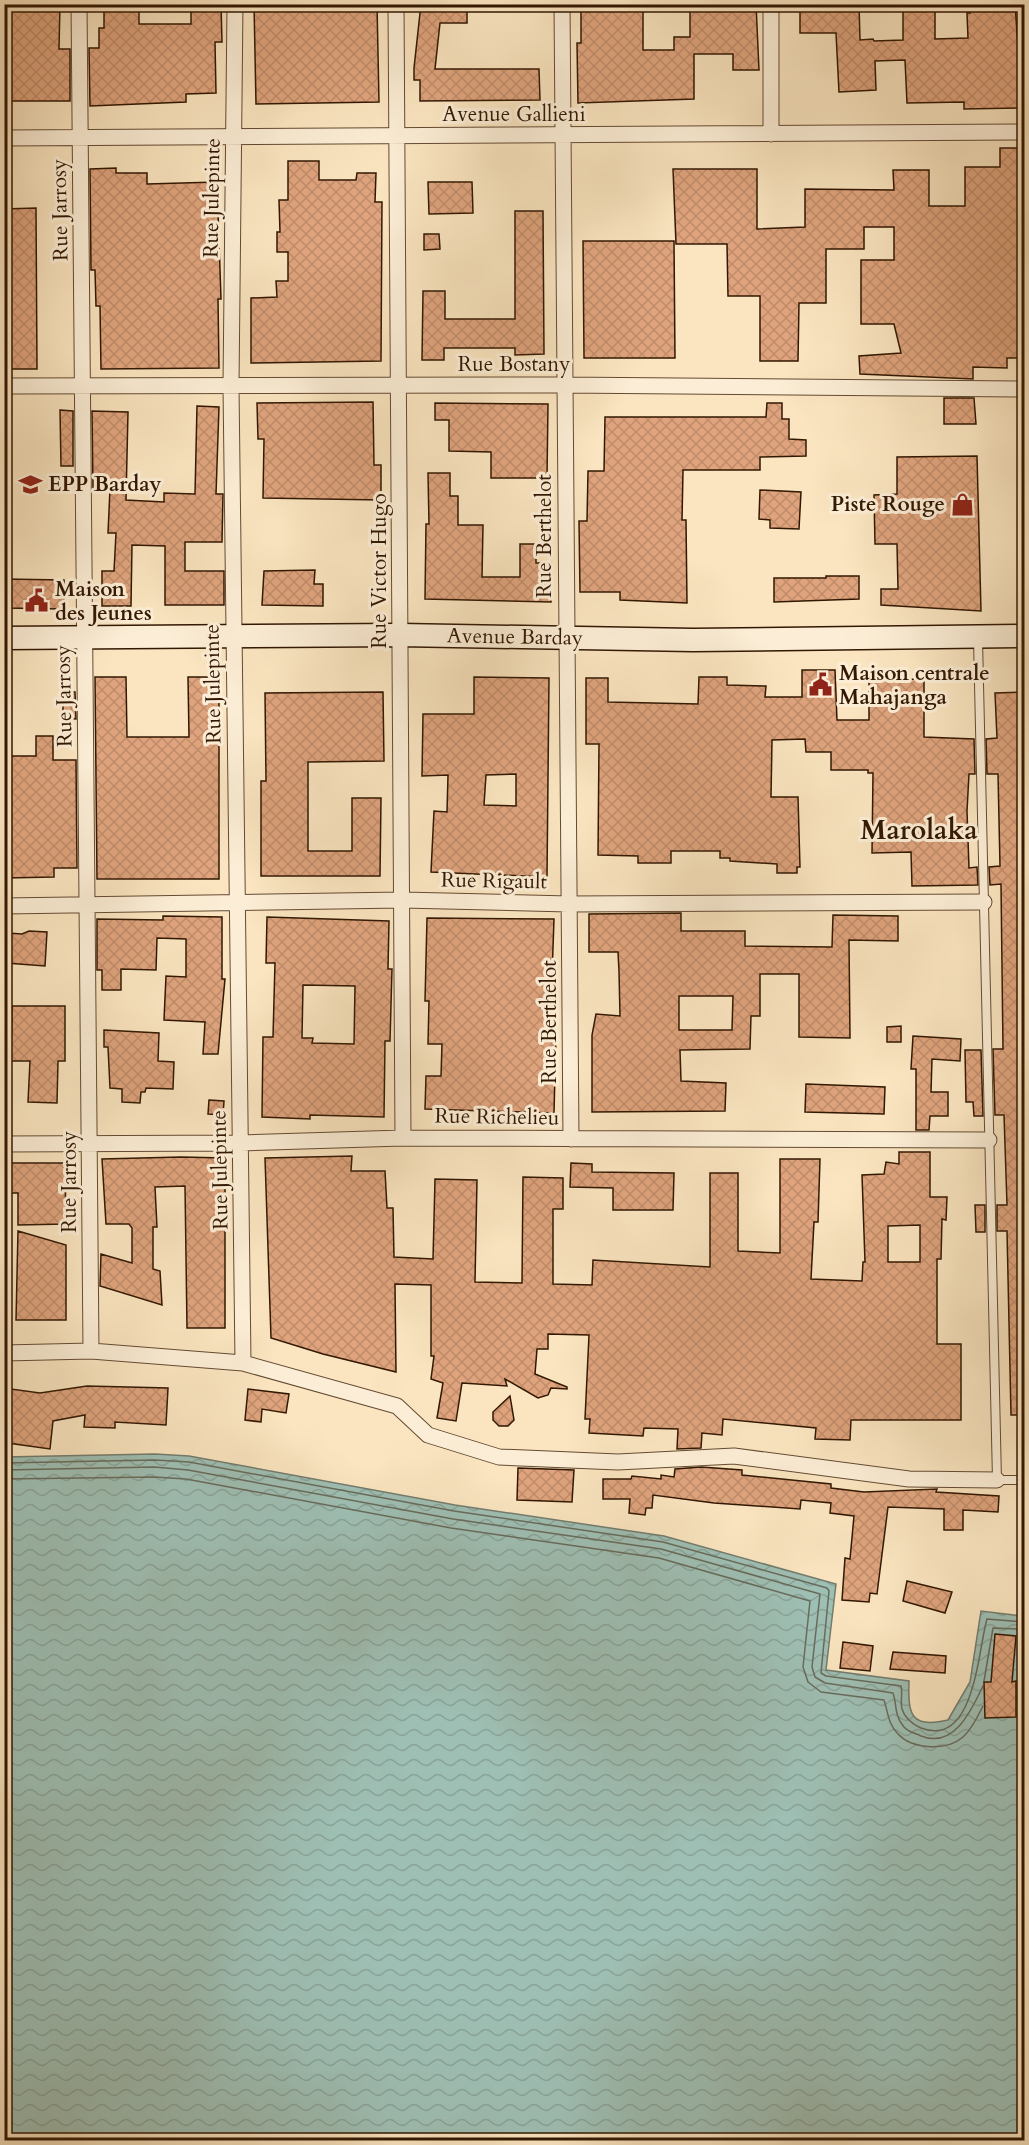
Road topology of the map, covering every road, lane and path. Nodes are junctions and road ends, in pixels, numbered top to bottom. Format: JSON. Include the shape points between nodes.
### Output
{"nodes":[{"id":1,"x":79,"y":4,"type":"edge"},
{"id":2,"x":235,"y":4,"type":"edge"},
{"id":3,"x":396,"y":4,"type":"edge"},
{"id":4,"x":562,"y":4,"type":"edge"},
{"id":5,"x":771,"y":4,"type":"edge"},
{"id":6,"x":1024,"y":132,"type":"edge"},
{"id":7,"x":771,"y":134,"type":"junction"},
{"id":8,"x":562,"y":135,"type":"junction"},
{"id":9,"x":234,"y":136,"type":"junction"},
{"id":10,"x":397,"y":136,"type":"junction"},
{"id":11,"x":80,"y":137,"type":"junction"},
{"id":12,"x":4,"y":138,"type":"edge"},
{"id":13,"x":564,"y":385,"type":"junction"},
{"id":14,"x":4,"y":386,"type":"edge"},
{"id":15,"x":82,"y":386,"type":"junction"},
{"id":16,"x":231,"y":386,"type":"junction"},
{"id":17,"x":398,"y":386,"type":"junction"},
{"id":18,"x":1024,"y":389,"type":"edge"},
{"id":19,"x":400,"y":635,"type":"junction"},
{"id":20,"x":1024,"y":636,"type":"edge"},
{"id":21,"x":85,"y":637,"type":"junction"},
{"id":22,"x":566,"y":637,"type":"junction"},
{"id":23,"x":4,"y":638,"type":"edge"},
{"id":24,"x":234,"y":638,"type":"junction"},
{"id":25,"x":978,"y":638,"type":"junction"},
{"id":26,"x":402,"y":900,"type":"junction"},
{"id":27,"x":984,"y":902,"type":"junction"},
{"id":28,"x":569,"y":903,"type":"junction"},
{"id":29,"x":237,"y":904,"type":"junction"},
{"id":30,"x":87,"y":905,"type":"junction"},
{"id":31,"x":4,"y":906,"type":"edge"},
{"id":32,"x":403,"y":1138,"type":"junction"},
{"id":33,"x":570,"y":1139,"type":"junction"},
{"id":34,"x":989,"y":1140,"type":"junction"},
{"id":35,"x":241,"y":1143,"type":"junction"},
{"id":36,"x":4,"y":1144,"type":"edge"},
{"id":37,"x":90,"y":1144,"type":"junction"},
{"id":38,"x":91,"y":1351,"type":"junction"},
{"id":39,"x":4,"y":1353,"type":"edge"},
{"id":40,"x":243,"y":1363,"type":"junction"},
{"id":41,"x":997,"y":1480,"type":"junction"},
{"id":42,"x":1024,"y":1480,"type":"edge"}],
"edges":[{"from":1,"to":11,"type":"street","name":"Rue Jarrosy"},
{"from":2,"to":9,"type":"street","name":"Rue Julepinte"},
{"from":3,"to":10,"type":"street","name":"Rue Victor Hugo"},
{"from":4,"to":8,"type":"street","name":"Rue Berthelot"},
{"from":5,"to":7,"type":"street"},
{"from":6,"to":7,"type":"street","name":"Avenue Gallieni"},
{"from":7,"to":8,"type":"street","name":"Avenue Gallieni"},
{"from":8,"to":10,"type":"street","name":"Avenue Gallieni"},
{"from":8,"to":13,"type":"street","name":"Rue Berthelot"},
{"from":9,"to":10,"type":"street","name":"Avenue Gallieni"},
{"from":9,"to":11,"type":"street","name":"Avenue Gallieni"},
{"from":9,"to":16,"type":"street","name":"Rue Julepinte"},
{"from":10,"to":17,"type":"street","name":"Rue Victor Hugo"},
{"from":11,"to":12,"type":"street","name":"Avenue Gallieni"},
{"from":11,"to":15,"type":"street","name":"Rue Jarrosy"},
{"from":13,"to":17,"type":"street","name":"Rue Bostany"},
{"from":13,"to":18,"type":"street","name":"Rue Bostany"},
{"from":13,"to":22,"type":"street","name":"Rue Berthelot"},
{"from":14,"to":15,"type":"street","name":"Rue Bostany"},
{"from":15,"to":16,"type":"street","name":"Rue Bostany"},
{"from":15,"to":21,"type":"street","name":"Rue Jarrosy"},
{"from":16,"to":17,"type":"street","name":"Rue Bostany"},
{"from":16,"to":24,"type":"street","name":"Rue Julepinte"},
{"from":17,"to":19,"type":"street","name":"Rue Victor Hugo"},
{"from":19,"to":22,"type":"main road","name":"Avenue Barday"},
{"from":19,"to":24,"type":"main road","name":"Avenue Barday"},
{"from":19,"to":26,"type":"street","name":"Rue Victor Hugo"},
{"from":20,"to":25,"type":"main road","name":"Avenue Barday"},
{"from":21,"to":23,"type":"main road","name":"Avenue Barday"},
{"from":21,"to":24,"type":"main road","name":"Avenue Barday"},
{"from":21,"to":30,"type":"street","name":"Rue Jarrosy"},
{"from":22,"to":25,"type":"main road","name":"Avenue Barday"},
{"from":22,"to":28,"type":"street","name":"Rue Berthelot"},
{"from":24,"to":29,"type":"street","name":"Rue Julepinte"},
{"from":25,"to":27,"type":"lane"},
{"from":26,"to":28,"type":"street","name":"Rue Rigault"},
{"from":26,"to":29,"type":"street","name":"Rue Rigault"},
{"from":26,"to":32,"type":"street","name":"Rue Victor Hugo"},
{"from":27,"to":28,"type":"street","name":"Rue Rigault"},
{"from":27,"to":34,"type":"lane"},
{"from":28,"to":33,"type":"street","name":"Rue Berthelot"},
{"from":29,"to":30,"type":"street","name":"Rue Rigault"},
{"from":29,"to":35,"type":"street","name":"Rue Julepinte"},
{"from":30,"to":31,"type":"street","name":"Rue Rigault"},
{"from":30,"to":37,"type":"street","name":"Rue Jarrosy"},
{"from":32,"to":33,"type":"street","name":"Rue Richelieu"},
{"from":32,"to":35,"type":"street","name":"Rue Richelieu"},
{"from":33,"to":34,"type":"street","name":"Rue Richelieu"},
{"from":34,"to":41,"type":"lane"},
{"from":35,"to":37,"type":"street","name":"Rue Richelieu"},
{"from":35,"to":40,"type":"street","name":"Rue Julepinte"},
{"from":36,"to":37,"type":"street","name":"Rue Richelieu"},
{"from":37,"to":38,"type":"street","name":"Rue Jarrosy"},
{"from":38,"to":39,"type":"street"},
{"from":38,"to":40,"type":"street"},
{"from":40,"to":41,"type":"street","via":[[397,1406],[428,1435],[500,1457],[618,1462],[734,1456],[909,1479]]},
{"from":41,"to":42,"type":"lane"}]}
